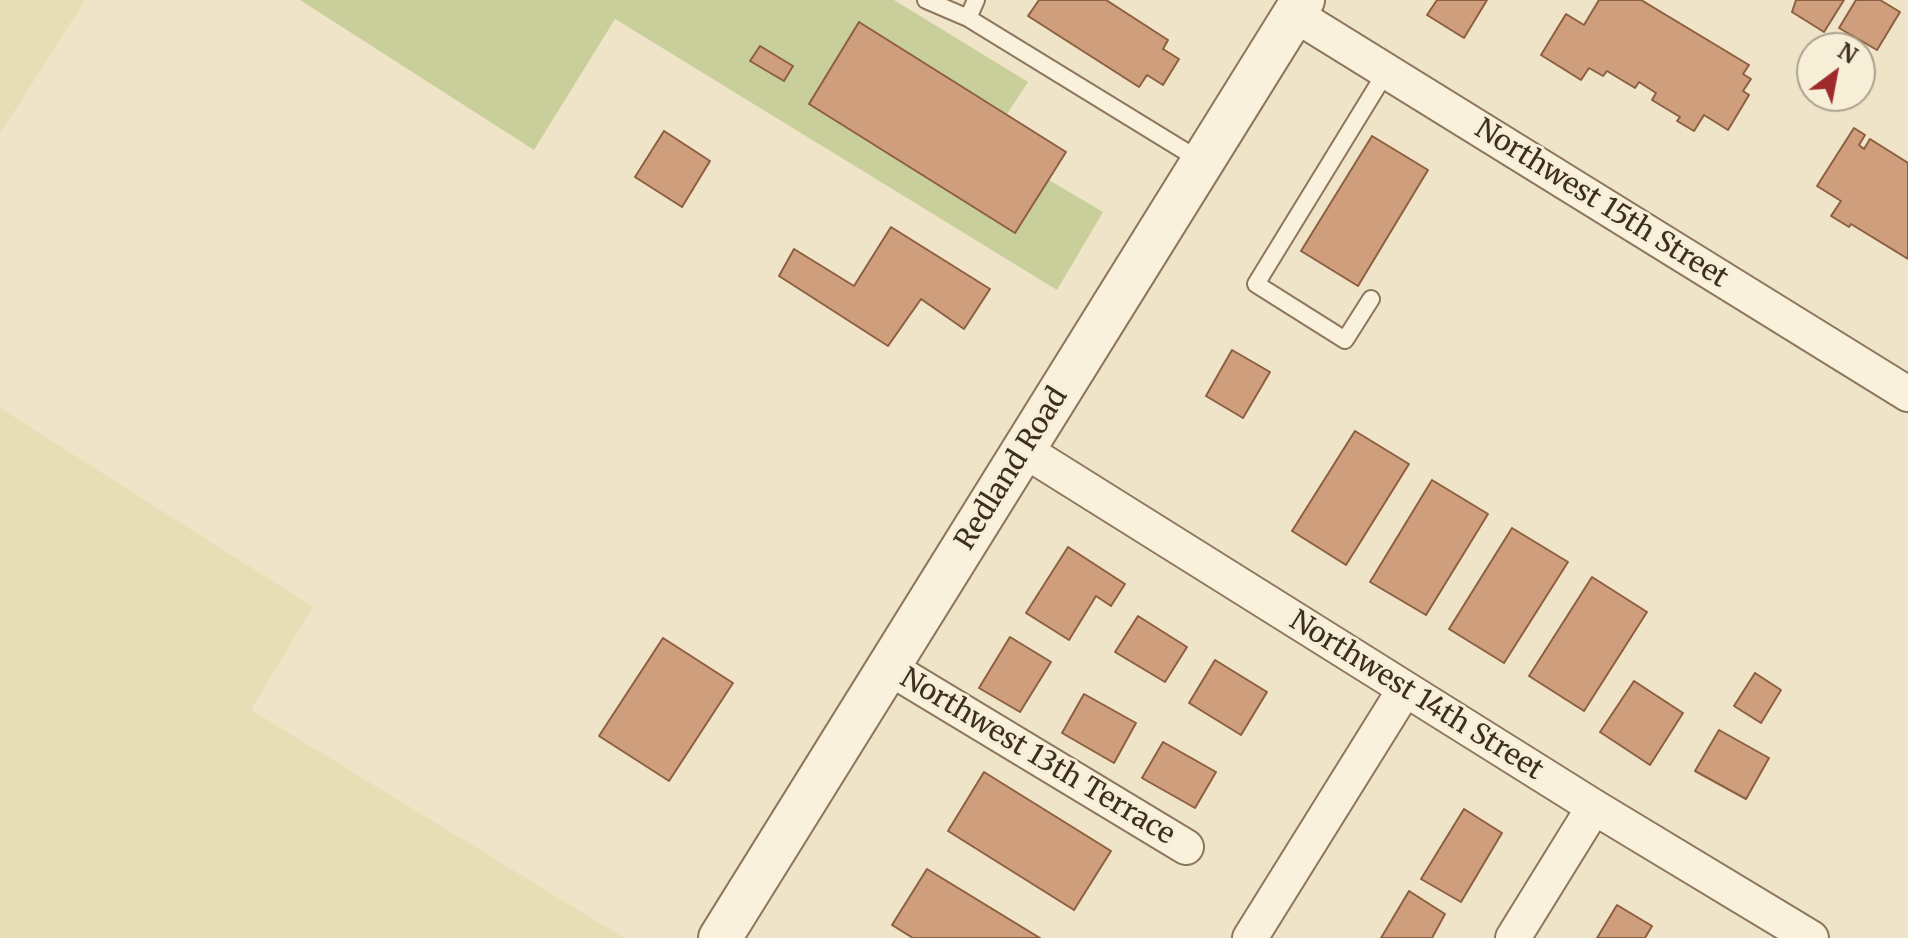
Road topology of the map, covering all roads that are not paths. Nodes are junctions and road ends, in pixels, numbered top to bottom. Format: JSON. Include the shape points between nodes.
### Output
{"nodes":[{"id":1,"x":926,"y":0,"type":"edge"},
{"id":2,"x":976,"y":0,"type":"edge"},
{"id":3,"x":1299,"y":7,"type":"edge"},
{"id":4,"x":968,"y":18,"type":"junction"},
{"id":5,"x":1386,"y":72,"type":"junction"},
{"id":6,"x":1203,"y":162,"type":"junction"},
{"id":7,"x":1371,"y":299,"type":"dead end"},
{"id":8,"x":1908,"y":394,"type":"edge"},
{"id":9,"x":1024,"y":450,"type":"junction"},
{"id":10,"x":888,"y":667,"type":"junction"},
{"id":11,"x":1405,"y":689,"type":"junction"},
{"id":12,"x":1594,"y":807,"type":"junction"},
{"id":13,"x":1186,"y":847,"type":"dead end"},
{"id":14,"x":720,"y":938,"type":"edge"},
{"id":15,"x":1250,"y":938,"type":"edge"},
{"id":16,"x":1513,"y":938,"type":"edge"},
{"id":17,"x":1811,"y":938,"type":"edge"}],
"edges":[{"from":1,"to":4,"type":"lane"},
{"from":2,"to":4,"type":"lane"},
{"from":3,"to":5,"type":"street","name":"Northwest 15th Street"},
{"from":3,"to":6,"type":"street","name":"Redland Road"},
{"from":4,"to":6,"type":"lane"},
{"from":5,"to":7,"type":"lane","via":[[1256,284],[1345,340]]},
{"from":5,"to":8,"type":"street","name":"Northwest 15th Street"},
{"from":6,"to":9,"type":"street","name":"Redland Road"},
{"from":9,"to":10,"type":"street","name":"Redland Road"},
{"from":9,"to":11,"type":"street","name":"Northwest 14th Street"},
{"from":10,"to":13,"type":"street","name":"Northwest 13th Terrace"},
{"from":10,"to":14,"type":"street","name":"Redland Road"},
{"from":11,"to":12,"type":"street","name":"Northwest 14th Street"},
{"from":11,"to":15,"type":"street"},
{"from":12,"to":16,"type":"street"},
{"from":12,"to":17,"type":"street","name":"Northwest 14th Street"}]}
